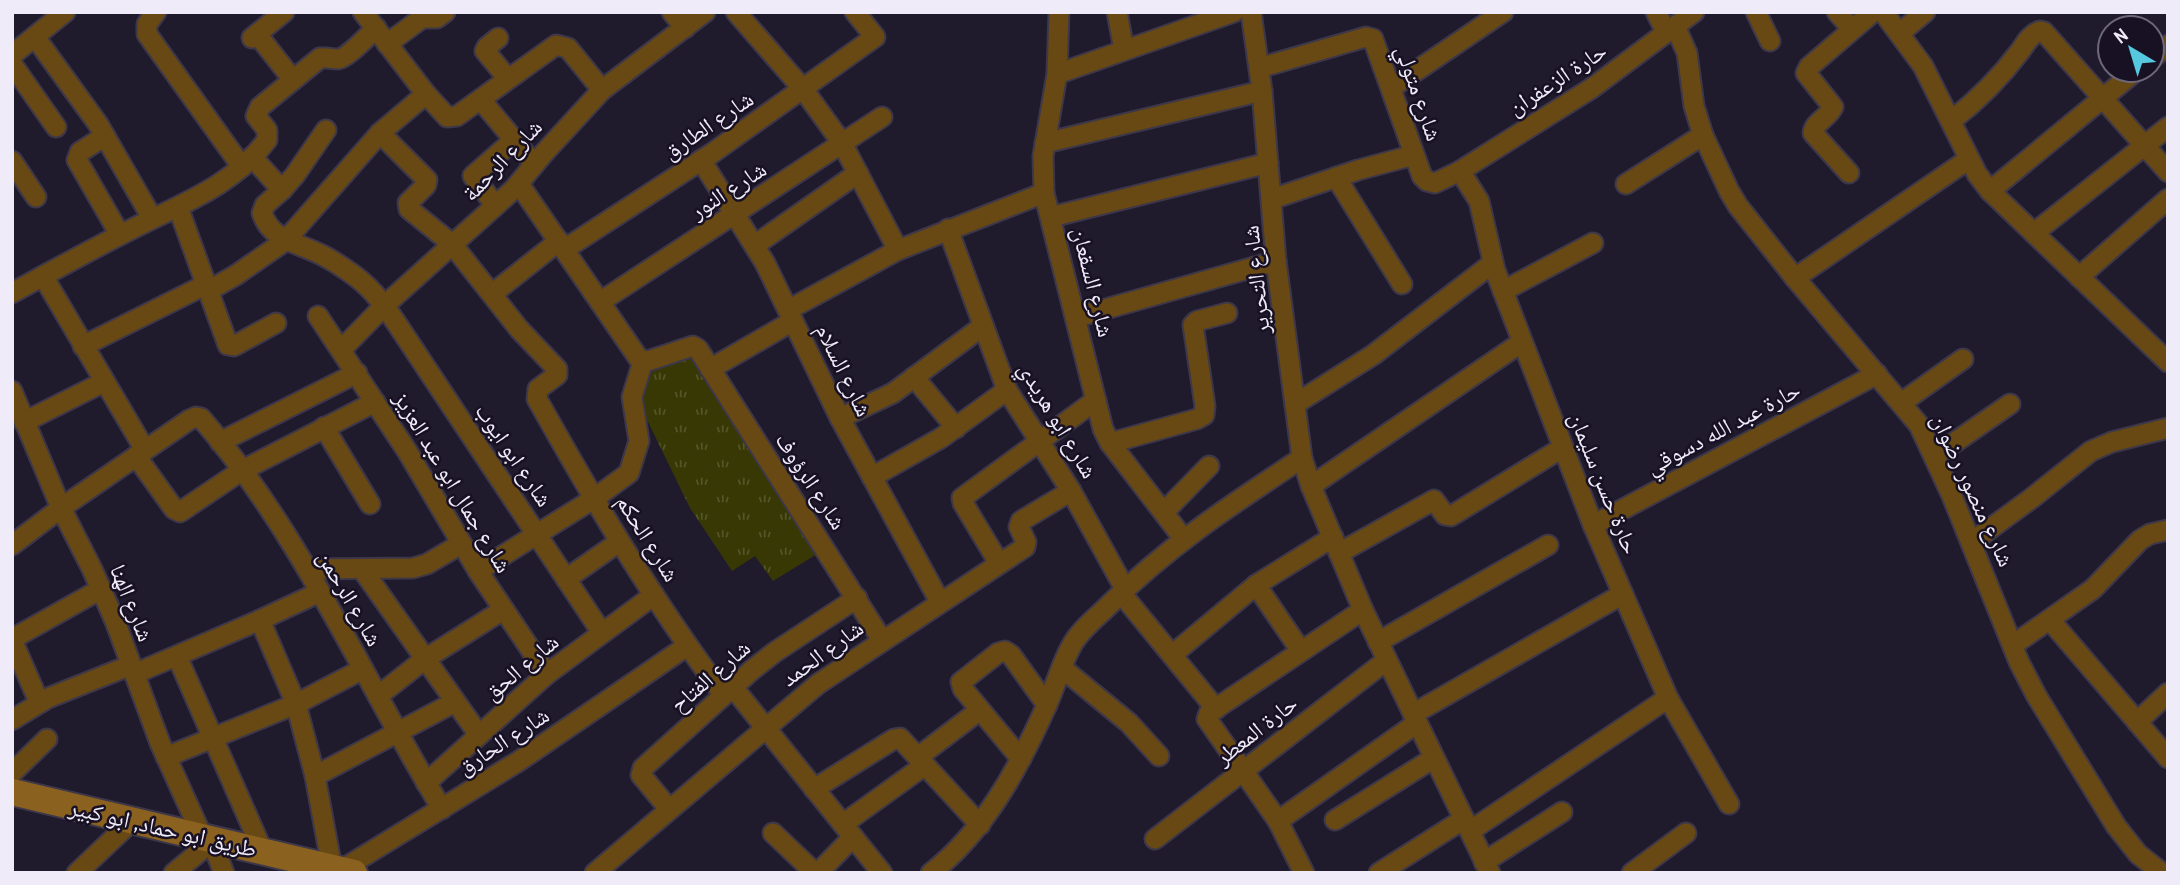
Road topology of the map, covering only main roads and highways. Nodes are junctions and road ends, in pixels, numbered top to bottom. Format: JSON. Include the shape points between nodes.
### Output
{"nodes":[{"id":1,"x":12,"y":792,"type":"edge"},
{"id":2,"x":342,"y":870,"type":"edge"}],
"edges":[{"from":1,"to":2,"type":"main road","name":"طريق ابو حماد, ابو كبير"}]}
